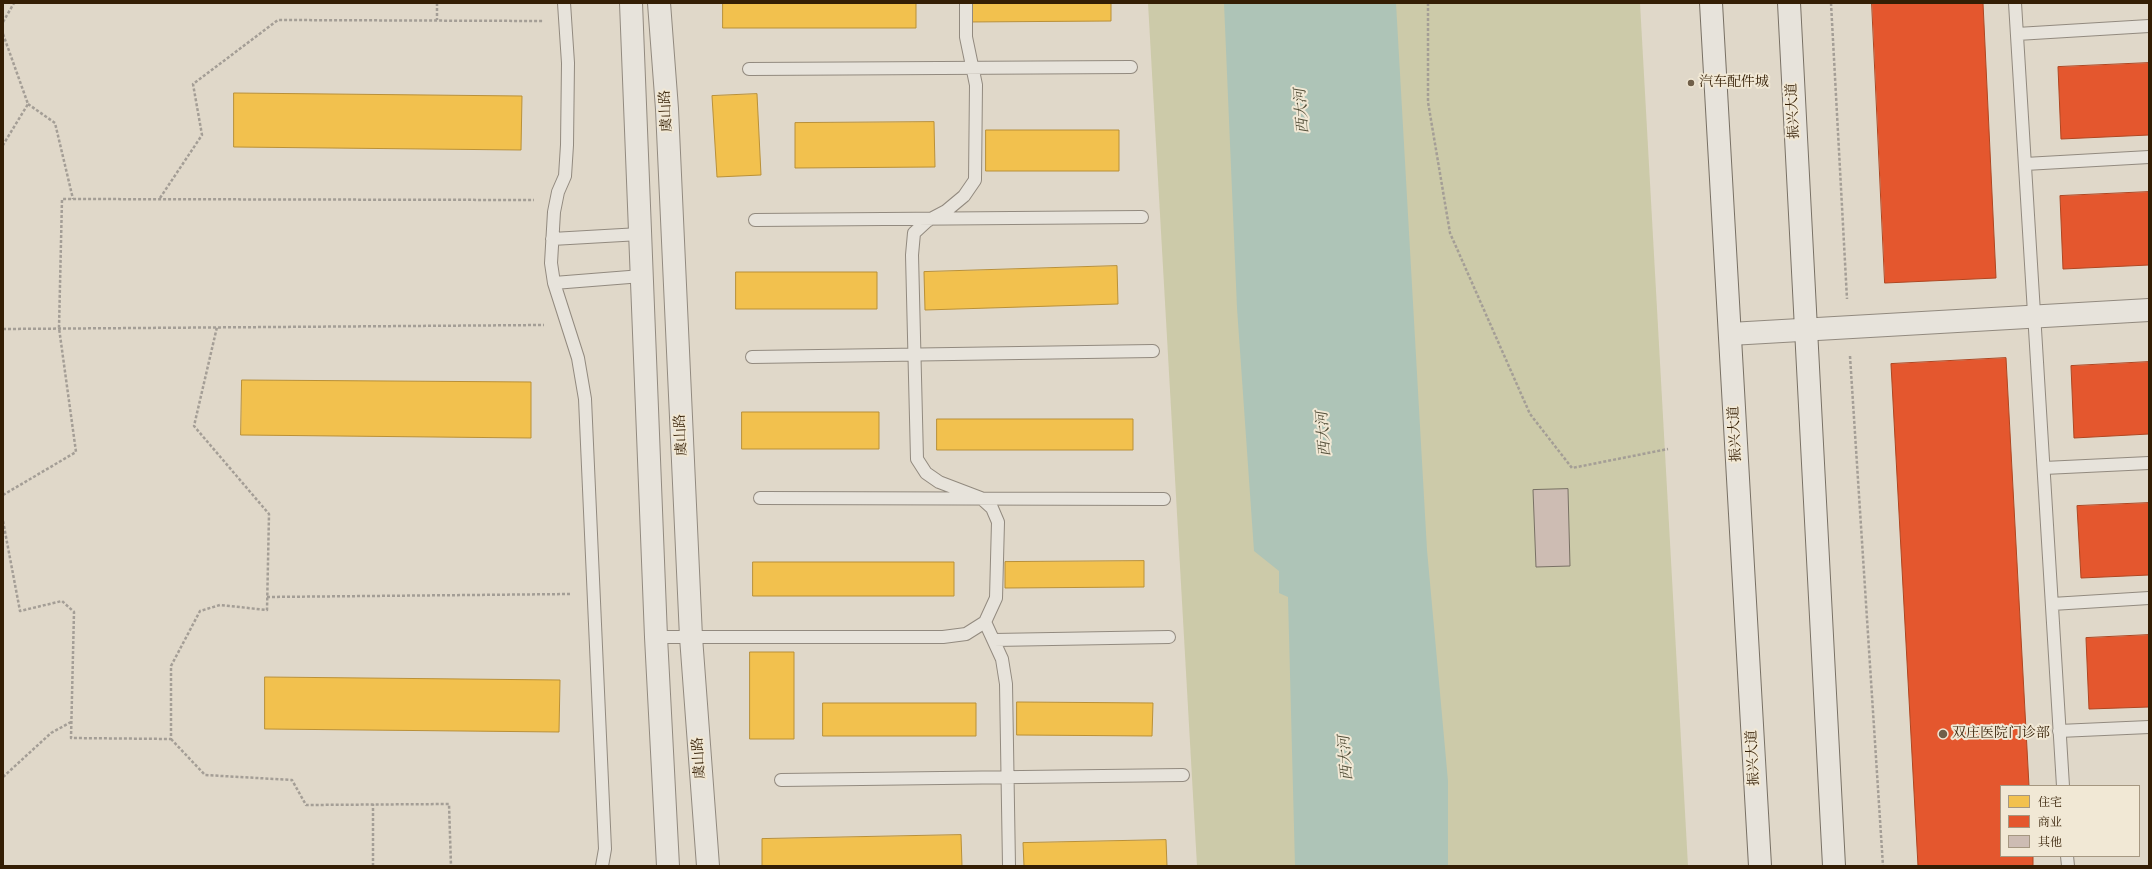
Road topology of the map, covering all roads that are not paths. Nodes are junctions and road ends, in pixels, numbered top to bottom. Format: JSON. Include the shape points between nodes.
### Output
{"nodes":[{"id":1,"x":564,"y":3,"type":"edge"},
{"id":2,"x":631,"y":3,"type":"edge"},
{"id":3,"x":659,"y":3,"type":"edge"},
{"id":4,"x":966,"y":3,"type":"edge"},
{"id":5,"x":1711,"y":3,"type":"edge"},
{"id":6,"x":1789,"y":3,"type":"edge"},
{"id":7,"x":2015,"y":3,"type":"edge"},
{"id":8,"x":2149,"y":26,"type":"edge"},
{"id":9,"x":2017,"y":34,"type":"junction"},
{"id":10,"x":1131,"y":67,"type":"dead end"},
{"id":11,"x":972,"y":68,"type":"junction"},
{"id":12,"x":749,"y":69,"type":"dead end"},
{"id":13,"x":2149,"y":157,"type":"edge"},
{"id":14,"x":2025,"y":164,"type":"junction"},
{"id":15,"x":1142,"y":217,"type":"dead end"},
{"id":16,"x":932,"y":219,"type":"junction"},
{"id":17,"x":755,"y":220,"type":"dead end"},
{"id":18,"x":640,"y":234,"type":"junction"},
{"id":19,"x":552,"y":239,"type":"junction"},
{"id":20,"x":642,"y":276,"type":"junction"},
{"id":21,"x":554,"y":283,"type":"junction"},
{"id":22,"x":2149,"y":310,"type":"edge"},
{"id":23,"x":2034,"y":316,"type":"junction"},
{"id":24,"x":1806,"y":330,"type":"junction"},
{"id":25,"x":1730,"y":334,"type":"junction"},
{"id":26,"x":1153,"y":351,"type":"dead end"},
{"id":27,"x":914,"y":354,"type":"junction"},
{"id":28,"x":752,"y":357,"type":"dead end"},
{"id":29,"x":2149,"y":463,"type":"edge"},
{"id":30,"x":2044,"y":468,"type":"junction"},
{"id":31,"x":760,"y":498,"type":"dead end"},
{"id":32,"x":981,"y":498,"type":"junction"},
{"id":33,"x":1164,"y":499,"type":"dead end"},
{"id":34,"x":2149,"y":598,"type":"edge"},
{"id":35,"x":2052,"y":604,"type":"junction"},
{"id":36,"x":985,"y":622,"type":"junction"},
{"id":37,"x":1169,"y":636,"type":"dead end"},
{"id":38,"x":656,"y":637,"type":"junction"},
{"id":39,"x":691,"y":637,"type":"junction"},
{"id":40,"x":994,"y":640,"type":"junction"},
{"id":41,"x":2149,"y":727,"type":"edge"},
{"id":42,"x":2060,"y":731,"type":"junction"},
{"id":43,"x":1183,"y":775,"type":"dead end"},
{"id":44,"x":1007,"y":778,"type":"junction"},
{"id":45,"x":781,"y":780,"type":"dead end"},
{"id":46,"x":2063,"y":785,"type":"edge"},
{"id":47,"x":602,"y":866,"type":"edge"},
{"id":48,"x":668,"y":866,"type":"edge"},
{"id":49,"x":708,"y":866,"type":"edge"},
{"id":50,"x":1009,"y":866,"type":"edge"},
{"id":51,"x":1760,"y":866,"type":"edge"},
{"id":52,"x":1834,"y":866,"type":"edge"}],
"edges":[{"from":1,"to":19,"type":"lane","via":[[568,63],[567,145],[565,176],[557,200]]},
{"from":2,"to":18,"type":"street"},
{"from":3,"to":39,"type":"street","name":"虞山路","via":[[668,117]]},
{"from":4,"to":11,"type":"lane","via":[[966,37]]},
{"from":5,"to":25,"type":"street","name":"振兴大道"},
{"from":6,"to":24,"type":"street","name":"振兴大道"},
{"from":7,"to":9,"type":"lane"},
{"from":8,"to":9,"type":"lane"},
{"from":9,"to":14,"type":"lane"},
{"from":10,"to":11,"type":"lane"},
{"from":11,"to":12,"type":"lane"},
{"from":11,"to":16,"type":"lane","via":[[976,85],[974,180],[964,196]]},
{"from":13,"to":14,"type":"lane"},
{"from":14,"to":23,"type":"lane"},
{"from":15,"to":16,"type":"lane"},
{"from":16,"to":17,"type":"lane"},
{"from":16,"to":27,"type":"lane","via":[[914,233]]},
{"from":18,"to":19,"type":"lane"},
{"from":18,"to":20,"type":"street"},
{"from":19,"to":21,"type":"lane","via":[[551,264]]},
{"from":20,"to":21,"type":"lane"},
{"from":20,"to":38,"type":"street"},
{"from":21,"to":47,"type":"lane","via":[[578,358],[585,399],[605,849]]},
{"from":22,"to":23,"type":"street"},
{"from":23,"to":24,"type":"street"},
{"from":23,"to":30,"type":"lane"},
{"from":24,"to":25,"type":"street"},
{"from":24,"to":52,"type":"street","name":"振兴大道"},
{"from":25,"to":51,"type":"street","name":"振兴大道"},
{"from":26,"to":27,"type":"lane"},
{"from":27,"to":28,"type":"lane"},
{"from":27,"to":32,"type":"lane","via":[[917,459],[926,473],[939,482]]},
{"from":29,"to":30,"type":"lane"},
{"from":30,"to":35,"type":"lane"},
{"from":31,"to":32,"type":"lane"},
{"from":32,"to":33,"type":"lane"},
{"from":32,"to":36,"type":"lane","via":[[992,508],[998,522],[996,598]]},
{"from":34,"to":35,"type":"lane"},
{"from":35,"to":42,"type":"lane"},
{"from":36,"to":39,"type":"lane","via":[[966,634],[944,637]]},
{"from":36,"to":40,"type":"lane"},
{"from":37,"to":40,"type":"lane"},
{"from":38,"to":39,"type":"lane"},
{"from":38,"to":48,"type":"street"},
{"from":39,"to":49,"type":"street","name":"虞山路"},
{"from":40,"to":44,"type":"lane","via":[[1002,659],[1006,684]]},
{"from":41,"to":42,"type":"lane"},
{"from":42,"to":46,"type":"lane"},
{"from":43,"to":44,"type":"lane"},
{"from":44,"to":45,"type":"lane"},
{"from":44,"to":50,"type":"lane"}]}
